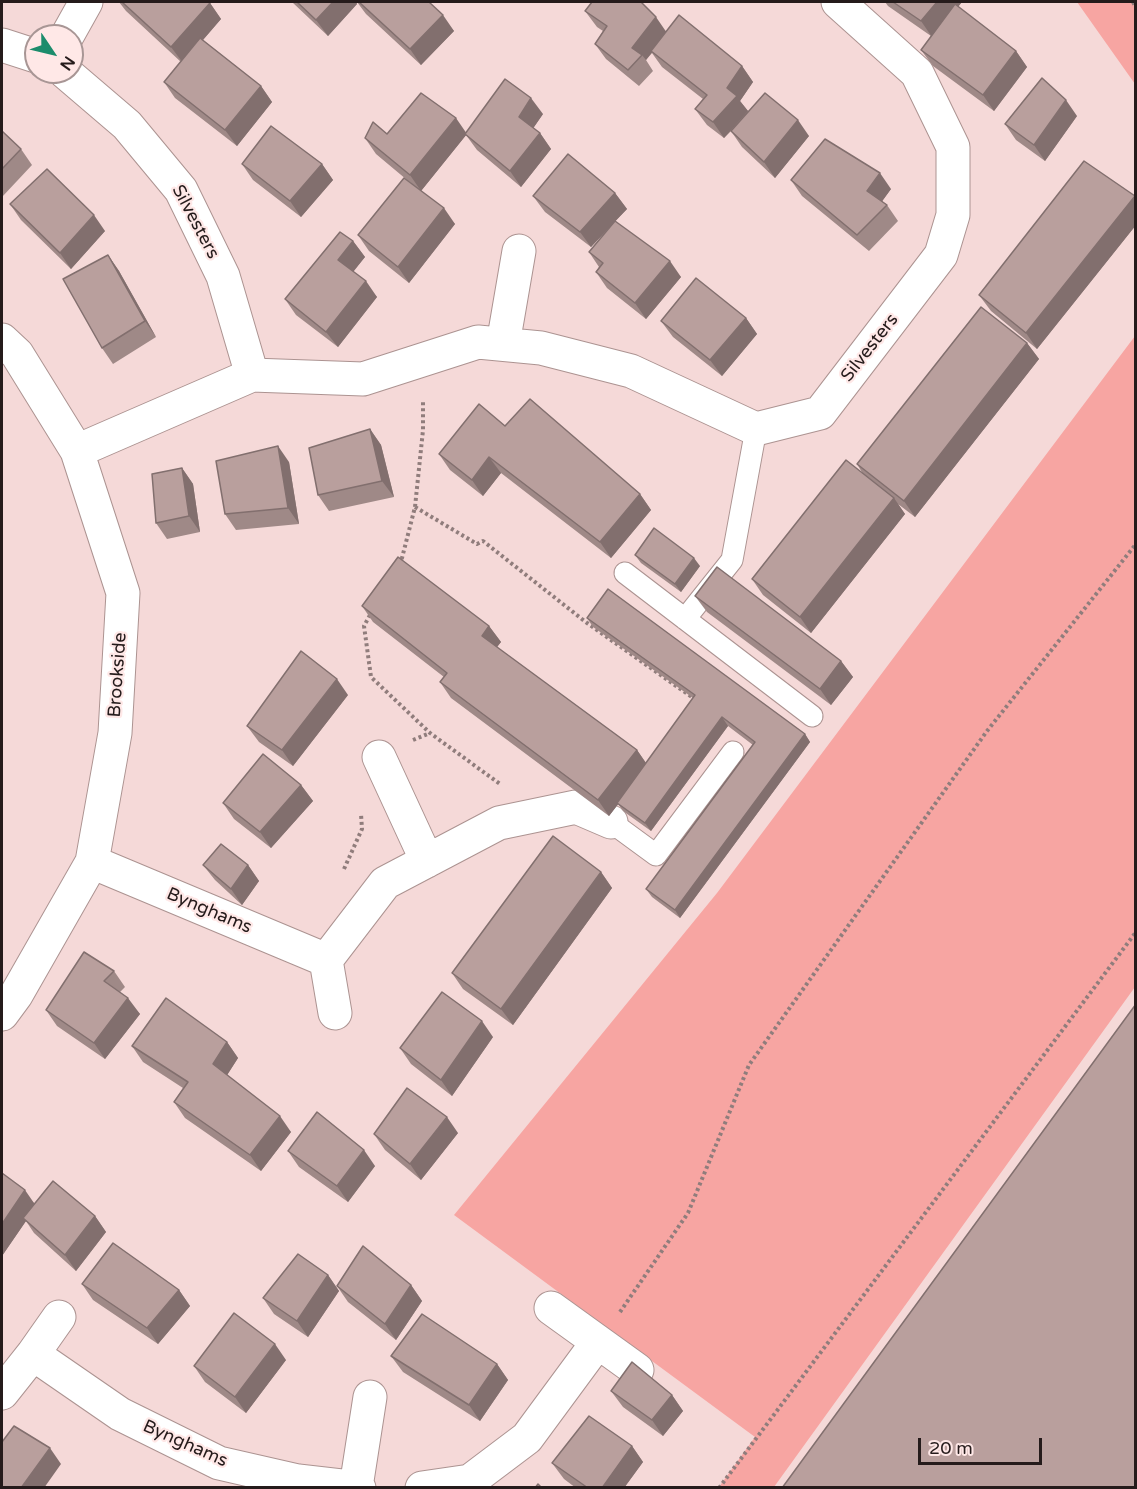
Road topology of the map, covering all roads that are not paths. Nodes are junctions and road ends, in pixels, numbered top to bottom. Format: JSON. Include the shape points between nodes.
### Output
{"nodes":[{"id":1,"x":86,"y":2,"type":"edge"},
{"id":2,"x":838,"y":2,"type":"edge"},
{"id":3,"x":74,"y":24,"type":"edge"},
{"id":4,"x":2,"y":45,"type":"edge"},
{"id":5,"x":24,"y":52,"type":"edge"},
{"id":6,"x":79,"y":84,"type":"edge"},
{"id":7,"x":519,"y":251,"type":"dead end"},
{"id":8,"x":2,"y":340,"type":"edge"},
{"id":9,"x":503,"y":344,"type":"junction"},
{"id":10,"x":252,"y":375,"type":"junction"},
{"id":11,"x":756,"y":429,"type":"junction"},
{"id":12,"x":77,"y":452,"type":"junction"},
{"id":13,"x":625,"y":573,"type":"dead end"},
{"id":14,"x":685,"y":619,"type":"junction"},
{"id":15,"x":812,"y":716,"type":"dead end"},
{"id":16,"x":733,"y":752,"type":"dead end"},
{"id":17,"x":379,"y":757,"type":"road end"},
{"id":18,"x":611,"y":822,"type":"joint"},
{"id":19,"x":427,"y":861,"type":"junction"},
{"id":20,"x":92,"y":862,"type":"junction"},
{"id":21,"x":326,"y":960,"type":"junction"},
{"id":22,"x":335,"y":1013,"type":"dead end"},
{"id":23,"x":2,"y":1014,"type":"edge"},
{"id":24,"x":551,"y":1308,"type":"dead end"},
{"id":25,"x":59,"y":1317,"type":"dead end"},
{"id":26,"x":597,"y":1343,"type":"junction"},
{"id":27,"x":33,"y":1354,"type":"junction"},
{"id":28,"x":636,"y":1370,"type":"edge"},
{"id":29,"x":2,"y":1393,"type":"edge"},
{"id":30,"x":370,"y":1397,"type":"dead end"},
{"id":31,"x":357,"y":1487,"type":"edge"},
{"id":32,"x":422,"y":1488,"type":"edge"}],
"edges":[{"from":1,"to":3,"type":"street"},
{"from":2,"to":11,"type":"street","name":"Silvesters","via":[[917,74],[953,147],[953,215],[941,255],[820,413]]},
{"from":4,"to":5,"type":"street"},
{"from":6,"to":10,"type":"street","name":"Silvesters","via":[[127,125],[181,190],[223,276]]},
{"from":7,"to":9,"type":"street"},
{"from":8,"to":12,"type":"street","name":"Brookside","via":[[17,354]]},
{"from":9,"to":10,"type":"street","via":[[478,342],[363,379]]},
{"from":9,"to":11,"type":"street","via":[[541,348],[631,371]]},
{"from":10,"to":12,"type":"street"},
{"from":11,"to":14,"type":"lane","via":[[732,560]]},
{"from":12,"to":20,"type":"street","name":"Brookside","via":[[123,593],[115,733]]},
{"from":13,"to":14,"type":"lane"},
{"from":14,"to":15,"type":"lane"},
{"from":16,"to":18,"type":"lane","via":[[656,855]]},
{"from":17,"to":19,"type":"street"},
{"from":18,"to":19,"type":"street","via":[[576,807],[512,820]]},
{"from":19,"to":21,"type":"street","via":[[385,883]]},
{"from":20,"to":21,"type":"street","name":"Bynghams"},
{"from":20,"to":23,"type":"street","name":"Brookside"},
{"from":21,"to":22,"type":"street"},
{"from":24,"to":26,"type":"street"},
{"from":25,"to":27,"type":"street"},
{"from":26,"to":28,"type":"street"},
{"from":26,"to":32,"type":"street","via":[[527,1438],[470,1481]]},
{"from":27,"to":29,"type":"street"},
{"from":27,"to":31,"type":"street","name":"Bynghams","via":[[120,1414],[219,1463],[298,1481]]},
{"from":30,"to":31,"type":"street","name":"Bynghams"}]}
